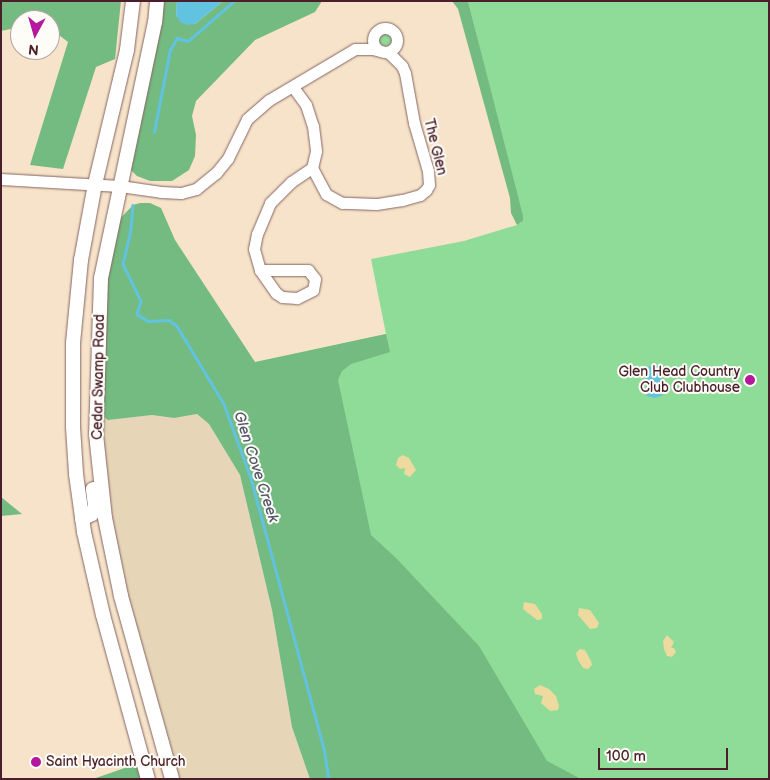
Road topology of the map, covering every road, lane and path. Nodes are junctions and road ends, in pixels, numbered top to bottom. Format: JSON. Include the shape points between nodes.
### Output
{"nodes":[{"id":1,"x":133,"y":1,"type":"edge"},
{"id":2,"x":156,"y":1,"type":"edge"},
{"id":3,"x":293,"y":86,"type":"junction"},
{"id":4,"x":312,"y":168,"type":"junction"},
{"id":5,"x":1,"y":179,"type":"edge"},
{"id":6,"x":95,"y":184,"type":"junction"},
{"id":7,"x":120,"y":186,"type":"junction"},
{"id":8,"x":260,"y":270,"type":"dead end"},
{"id":9,"x":97,"y":442,"type":"junction"},
{"id":10,"x":82,"y":519,"type":"junction"},
{"id":11,"x":134,"y":645,"type":"junction"},
{"id":12,"x":113,"y":651,"type":"junction"},
{"id":13,"x":148,"y":779,"type":"edge"},
{"id":14,"x":172,"y":779,"type":"edge"}],
"edges":[{"from":1,"to":6,"type":"main road","name":"Cedar Swamp Road","via":[[128,50]]},
{"from":2,"to":7,"type":"main road","name":"Cedar Swamp Road","via":[[155,22]]},
{"from":3,"to":4,"type":"street","via":[[306,105],[313,126],[316,151]]},
{"from":3,"to":4,"type":"street","name":"The Glen","via":[[355,49],[382,51],[394,57],[405,73],[429,185],[420,195],[402,200],[376,204],[342,203],[326,194]]},
{"from":3,"to":7,"type":"street","name":"The Glen","via":[[247,120],[228,158],[196,189],[182,193]]},
{"from":4,"to":8,"type":"street","via":[[283,189],[267,208],[254,249]]},
{"from":5,"to":6,"type":"street","name":"The Glen"},
{"from":6,"to":7,"type":"street","name":"The Glen"},
{"from":6,"to":10,"type":"main road","name":"Cedar Swamp Road","via":[[81,260],[73,343],[73,427]]},
{"from":7,"to":9,"type":"main road","name":"Cedar Swamp Road","via":[[101,278]]},
{"from":9,"to":10,"type":"main road","via":[[90,457],[95,506],[92,514]]},
{"from":9,"to":11,"type":"main road","name":"Cedar Swamp Road","via":[[105,518]]},
{"from":10,"to":12,"type":"main road","name":"Cedar Swamp Road"},
{"from":11,"to":12,"type":"main road"},
{"from":11,"to":14,"type":"main road","name":"Cedar Swamp Road"},
{"from":12,"to":13,"type":"main road","name":"Cedar Swamp Road"}]}
